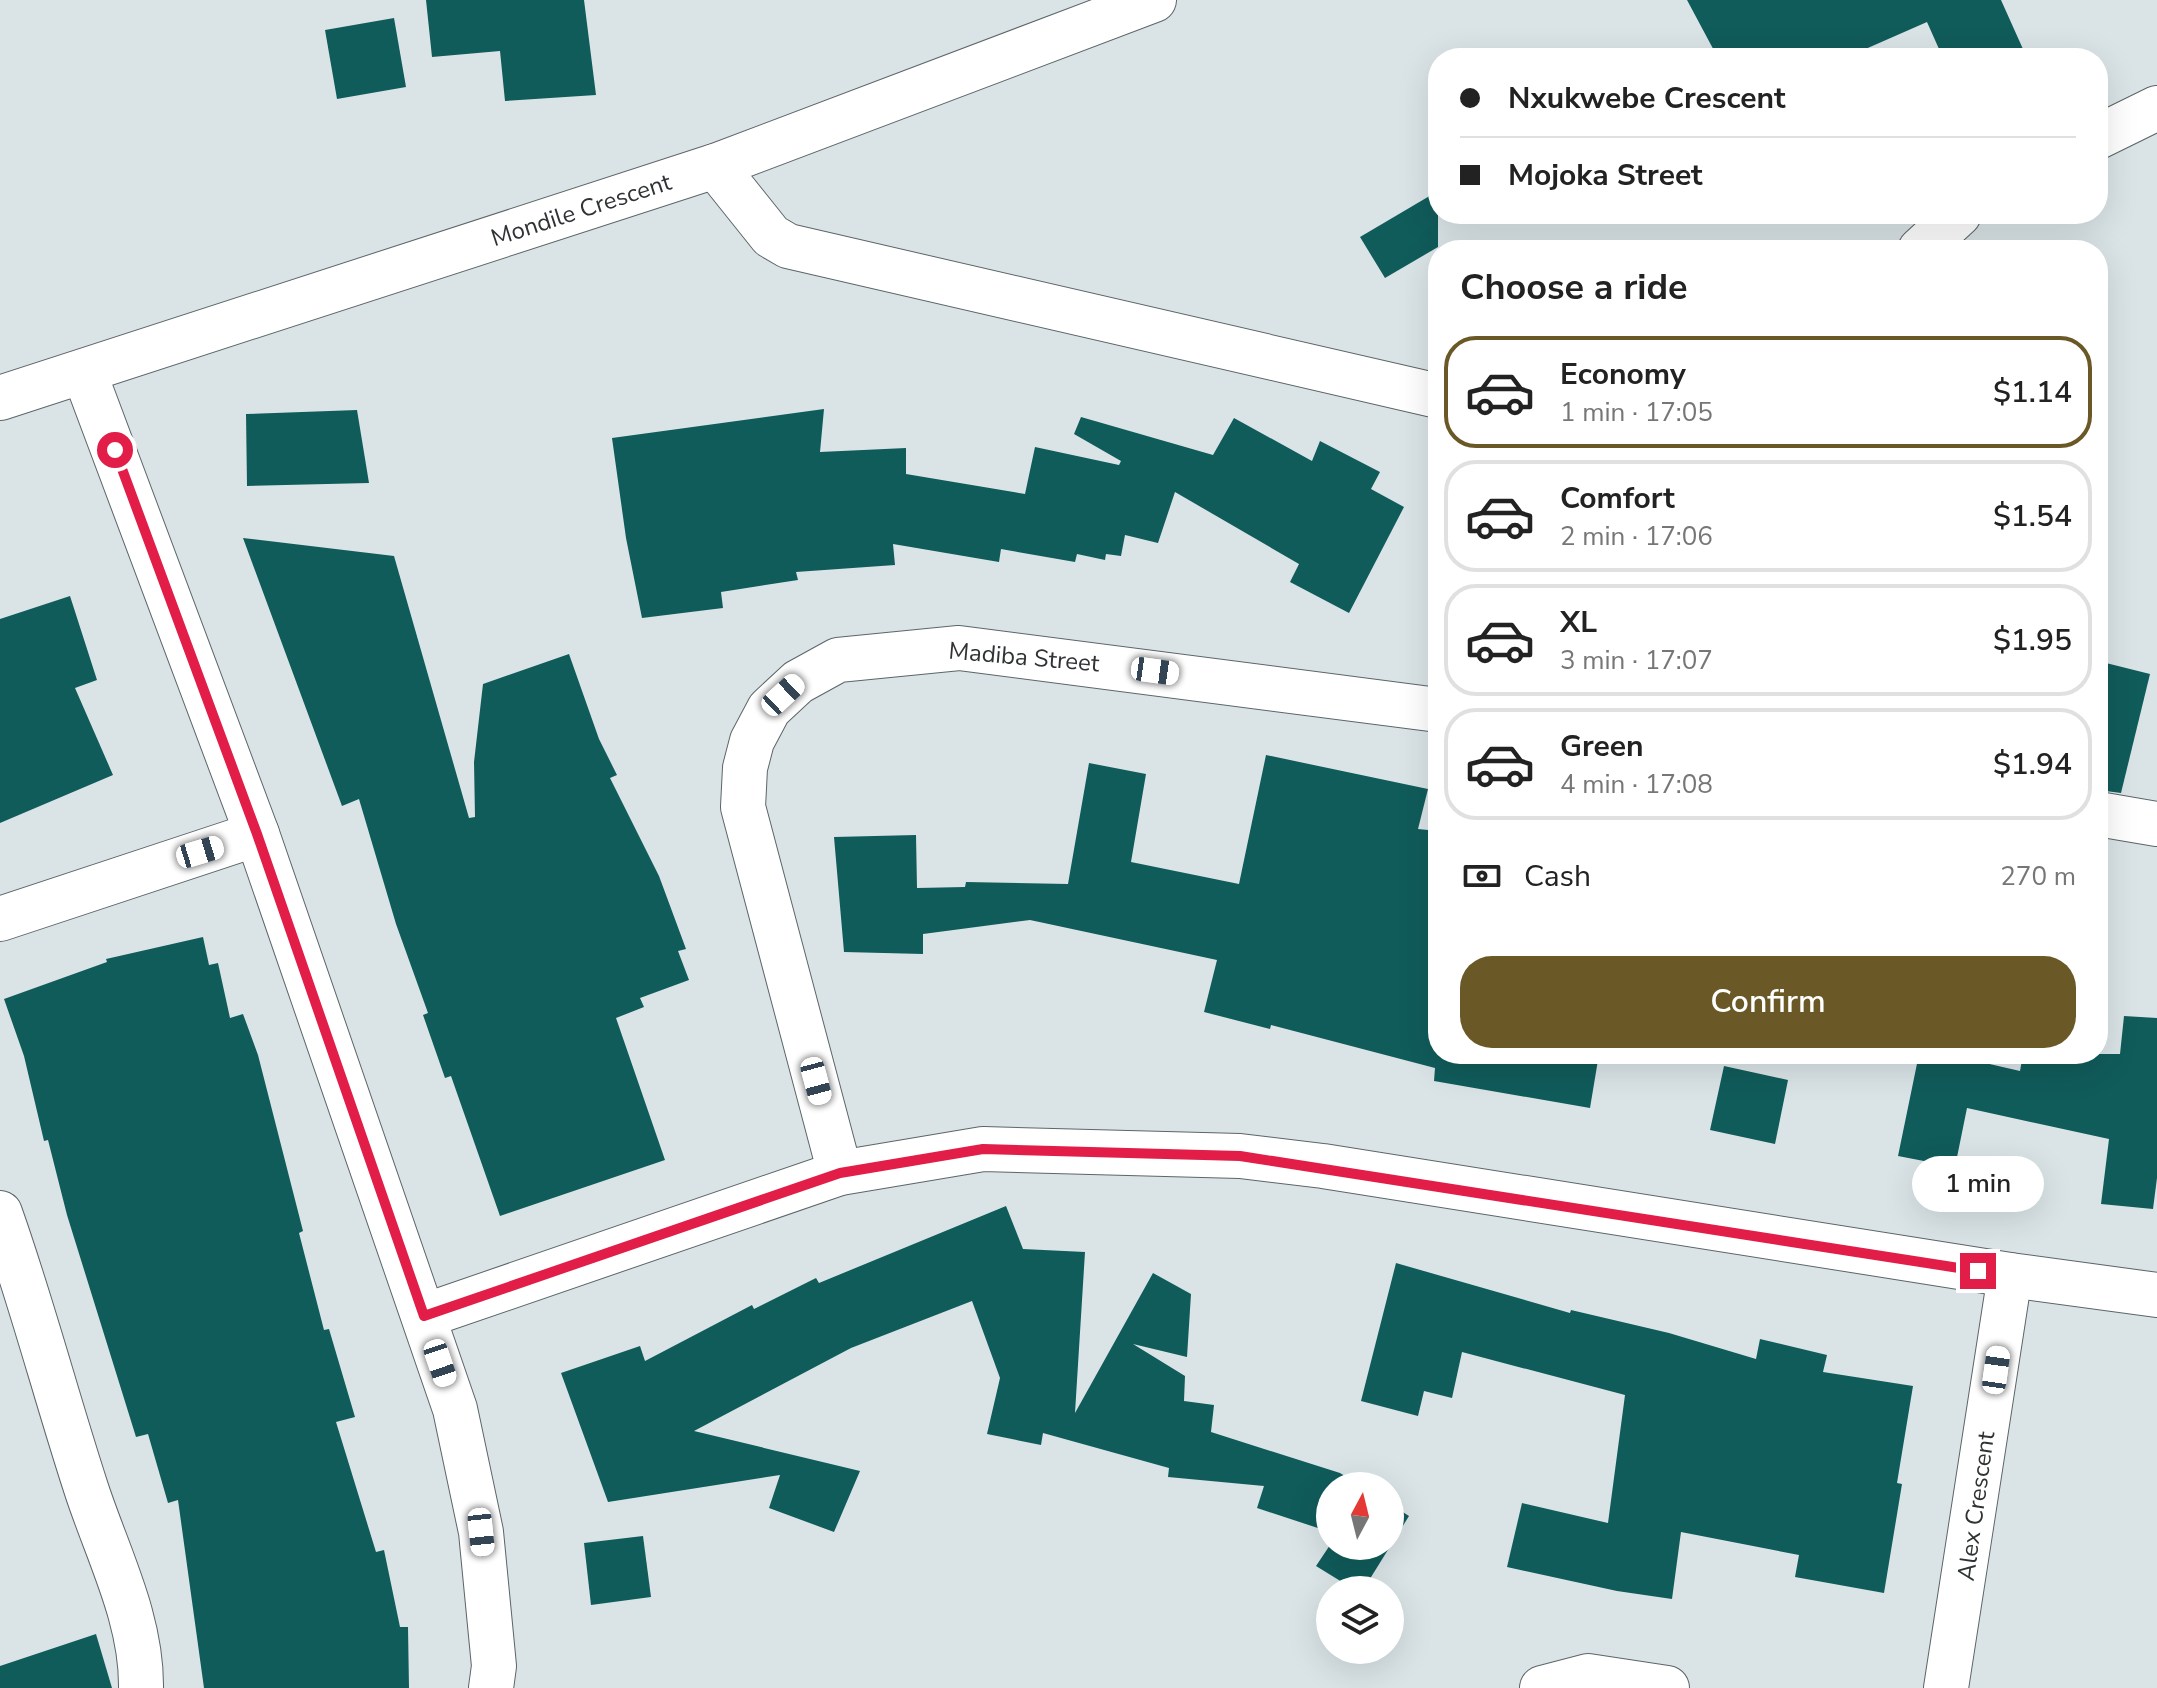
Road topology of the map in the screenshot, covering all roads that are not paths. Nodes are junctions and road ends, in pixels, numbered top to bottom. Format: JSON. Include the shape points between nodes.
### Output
{"nodes":[{"id":1,"x":1154,"y":0,"type":"edge"},
{"id":2,"x":2157,"y":108,"type":"edge"},
{"id":3,"x":2108,"y":132,"type":"edge"},
{"id":4,"x":715,"y":166,"type":"junction"},
{"id":5,"x":1948,"y":224,"type":"edge"},
{"id":6,"x":1931,"y":240,"type":"edge"},
{"id":7,"x":84,"y":372,"type":"junction"},
{"id":8,"x":1428,"y":394,"type":"edge"},
{"id":9,"x":0,"y":398,"type":"edge"},
{"id":10,"x":1428,"y":709,"type":"edge"},
{"id":11,"x":2108,"y":816,"type":"edge"},
{"id":12,"x":2157,"y":824,"type":"edge"},
{"id":13,"x":257,"y":834,"type":"junction"},
{"id":14,"x":0,"y":919,"type":"edge"},
{"id":15,"x":840,"y":1173,"type":"junction"},
{"id":16,"x":0,"y":1213,"type":"edge"},
{"id":17,"x":2010,"y":1275,"type":"junction"},
{"id":18,"x":2157,"y":1295,"type":"edge"},
{"id":19,"x":424,"y":1316,"type":"junction"},
{"id":20,"x":141,"y":1688,"type":"edge"},
{"id":21,"x":491,"y":1688,"type":"edge"},
{"id":22,"x":1542,"y":1688,"type":"edge"},
{"id":23,"x":1667,"y":1688,"type":"edge"},
{"id":24,"x":1946,"y":1688,"type":"edge"}],
"edges":[{"from":1,"to":4,"type":"street","name":"Mondile Crescent"},
{"from":2,"to":3,"type":"street"},
{"from":4,"to":7,"type":"street","name":"Mondile Crescent"},
{"from":4,"to":8,"type":"street","via":[[771,236],[788,246]]},
{"from":5,"to":6,"type":"street"},
{"from":7,"to":9,"type":"street","name":"Mondile Crescent"},
{"from":7,"to":13,"type":"street"},
{"from":10,"to":15,"type":"street","name":"Madiba Street","via":[[959,648],[838,660],[798,682],[769,709],[752,741],[743,807]]},
{"from":11,"to":12,"type":"street"},
{"from":13,"to":14,"type":"street"},
{"from":13,"to":19,"type":"street"},
{"from":15,"to":17,"type":"street","via":[[983,1149],[1240,1156]]},
{"from":15,"to":19,"type":"street"},
{"from":16,"to":20,"type":"street","via":[[130,1610]]},
{"from":17,"to":18,"type":"street"},
{"from":17,"to":24,"type":"street","name":"Alex Crescent"},
{"from":19,"to":21,"type":"street","via":[[455,1409],[481,1532],[494,1666]]},
{"from":22,"to":23,"type":"street","via":[[1588,1676]]}]}
